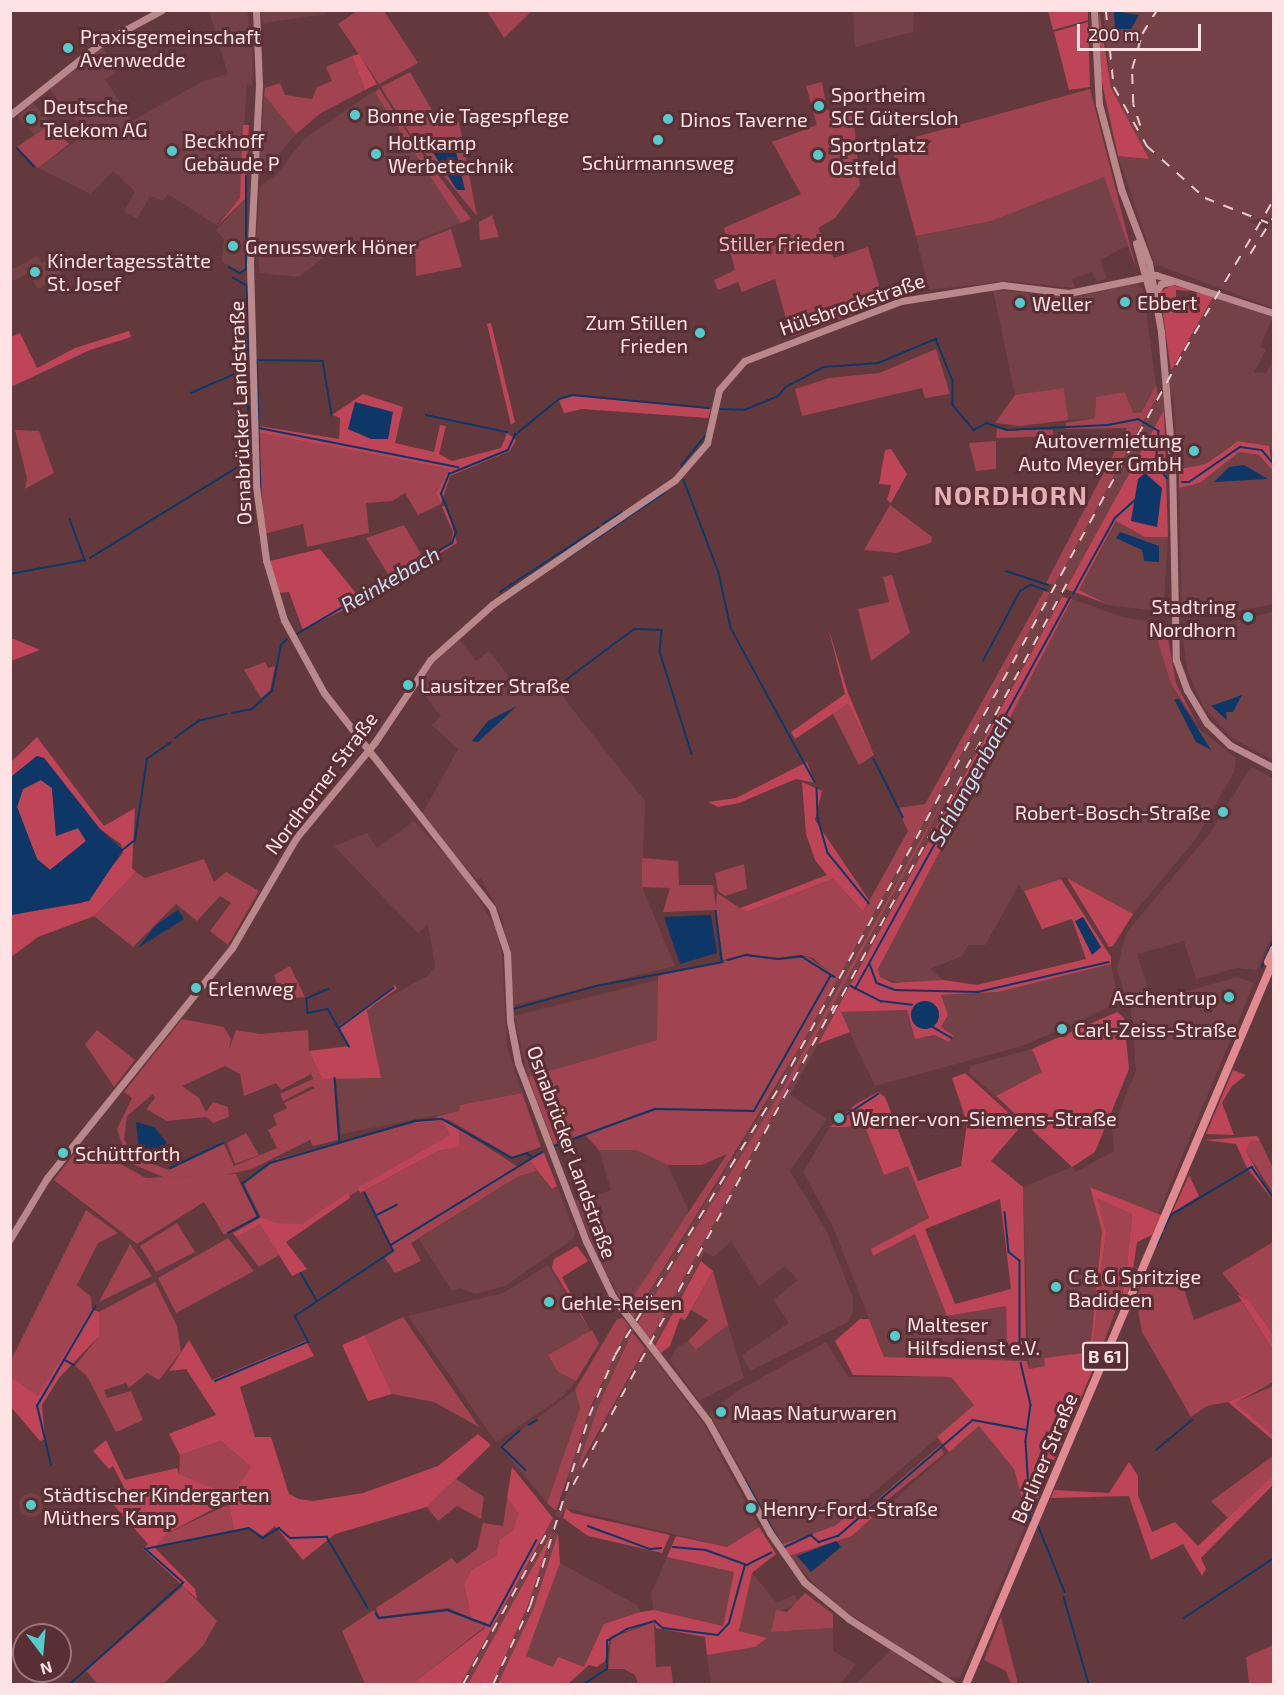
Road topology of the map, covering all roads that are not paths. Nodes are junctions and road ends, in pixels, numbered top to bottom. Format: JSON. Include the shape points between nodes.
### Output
{"nodes":[{"id":1,"x":155,"y":10,"type":"edge"},
{"id":2,"x":162,"y":10,"type":"edge"},
{"id":3,"x":251,"y":10,"type":"edge"},
{"id":4,"x":256,"y":10,"type":"edge"},
{"id":5,"x":1094,"y":10,"type":"edge"},
{"id":6,"x":258,"y":34,"type":"junction"},
{"id":7,"x":38,"y":92,"type":"junction"},
{"id":8,"x":10,"y":116,"type":"edge"},
{"id":9,"x":1148,"y":275,"type":"junction"},
{"id":10,"x":1184,"y":281,"type":"junction"},
{"id":11,"x":1155,"y":293,"type":"junction"},
{"id":12,"x":1274,"y":313,"type":"edge"},
{"id":13,"x":1162,"y":345,"type":"junction"},
{"id":14,"x":728,"y":376,"type":"joint"},
{"id":15,"x":369,"y":749,"type":"junction"},
{"id":16,"x":1274,"y":768,"type":"edge"},
{"id":17,"x":1274,"y":949,"type":"edge"},
{"id":18,"x":1274,"y":959,"type":"edge"},
{"id":19,"x":1223,"y":1078,"type":"junction"},
{"id":20,"x":10,"y":1239,"type":"edge"},
{"id":21,"x":923,"y":1665,"type":"junction"},
{"id":22,"x":944,"y":1684,"type":"edge"},
{"id":23,"x":952,"y":1684,"type":"edge"},
{"id":24,"x":966,"y":1684,"type":"edge"}],
"edges":[{"from":1,"to":7,"type":"street","via":[[99,41]]},
{"from":2,"to":7,"type":"street","via":[[101,43]]},
{"from":3,"to":6,"type":"street","name":"Osnabrücker Landstraße"},
{"from":4,"to":6,"type":"street","name":"Osnabrücker Landstraße"},
{"from":5,"to":9,"type":"street","via":[[1099,104]]},
{"from":6,"to":15,"type":"street","name":"Osnabrücker Landstraße","via":[[251,251],[258,515],[274,594],[308,668]]},
{"from":7,"to":8,"type":"street"},
{"from":9,"to":10,"type":"street","name":"Hülsbrockstraße"},
{"from":9,"to":11,"type":"street"},
{"from":9,"to":13,"type":"street"},
{"from":9,"to":14,"type":"street","name":"Hülsbrockstraße","via":[[1069,293],[1003,285],[924,295],[774,348],[744,362]]},
{"from":10,"to":11,"type":"street","via":[[1166,281]]},
{"from":10,"to":12,"type":"street","name":"Hülsbrockstraße"},
{"from":11,"to":13,"type":"street"},
{"from":13,"to":16,"type":"street","via":[[1172,460],[1176,660],[1207,723],[1230,745]]},
{"from":14,"to":15,"type":"street","name":"Nordhorner Straße","via":[[719,390],[707,443],[675,480],[457,633],[409,688]]},
{"from":15,"to":20,"type":"street","name":"Nordhorner Straße","via":[[288,849],[232,948],[47,1178]]},
{"from":15,"to":21,"type":"street","name":"Osnabrücker Landstraße","via":[[404,801],[479,886],[499,923],[507,953],[510,1021],[518,1063],[584,1237],[613,1297],[708,1420],[795,1571],[826,1603]]},
{"from":17,"to":19,"type":"main road","name":"Berliner Straße","number":"B 61"},
{"from":18,"to":19,"type":"main road","name":"Berliner Straße","number":"B 61"},
{"from":19,"to":24,"type":"main road","name":"Berliner Straße","number":"B 61"},
{"from":21,"to":22,"type":"street","name":"Osnabrücker Landstraße"},
{"from":21,"to":23,"type":"street","name":"Osnabrücker Landstraße"}]}
